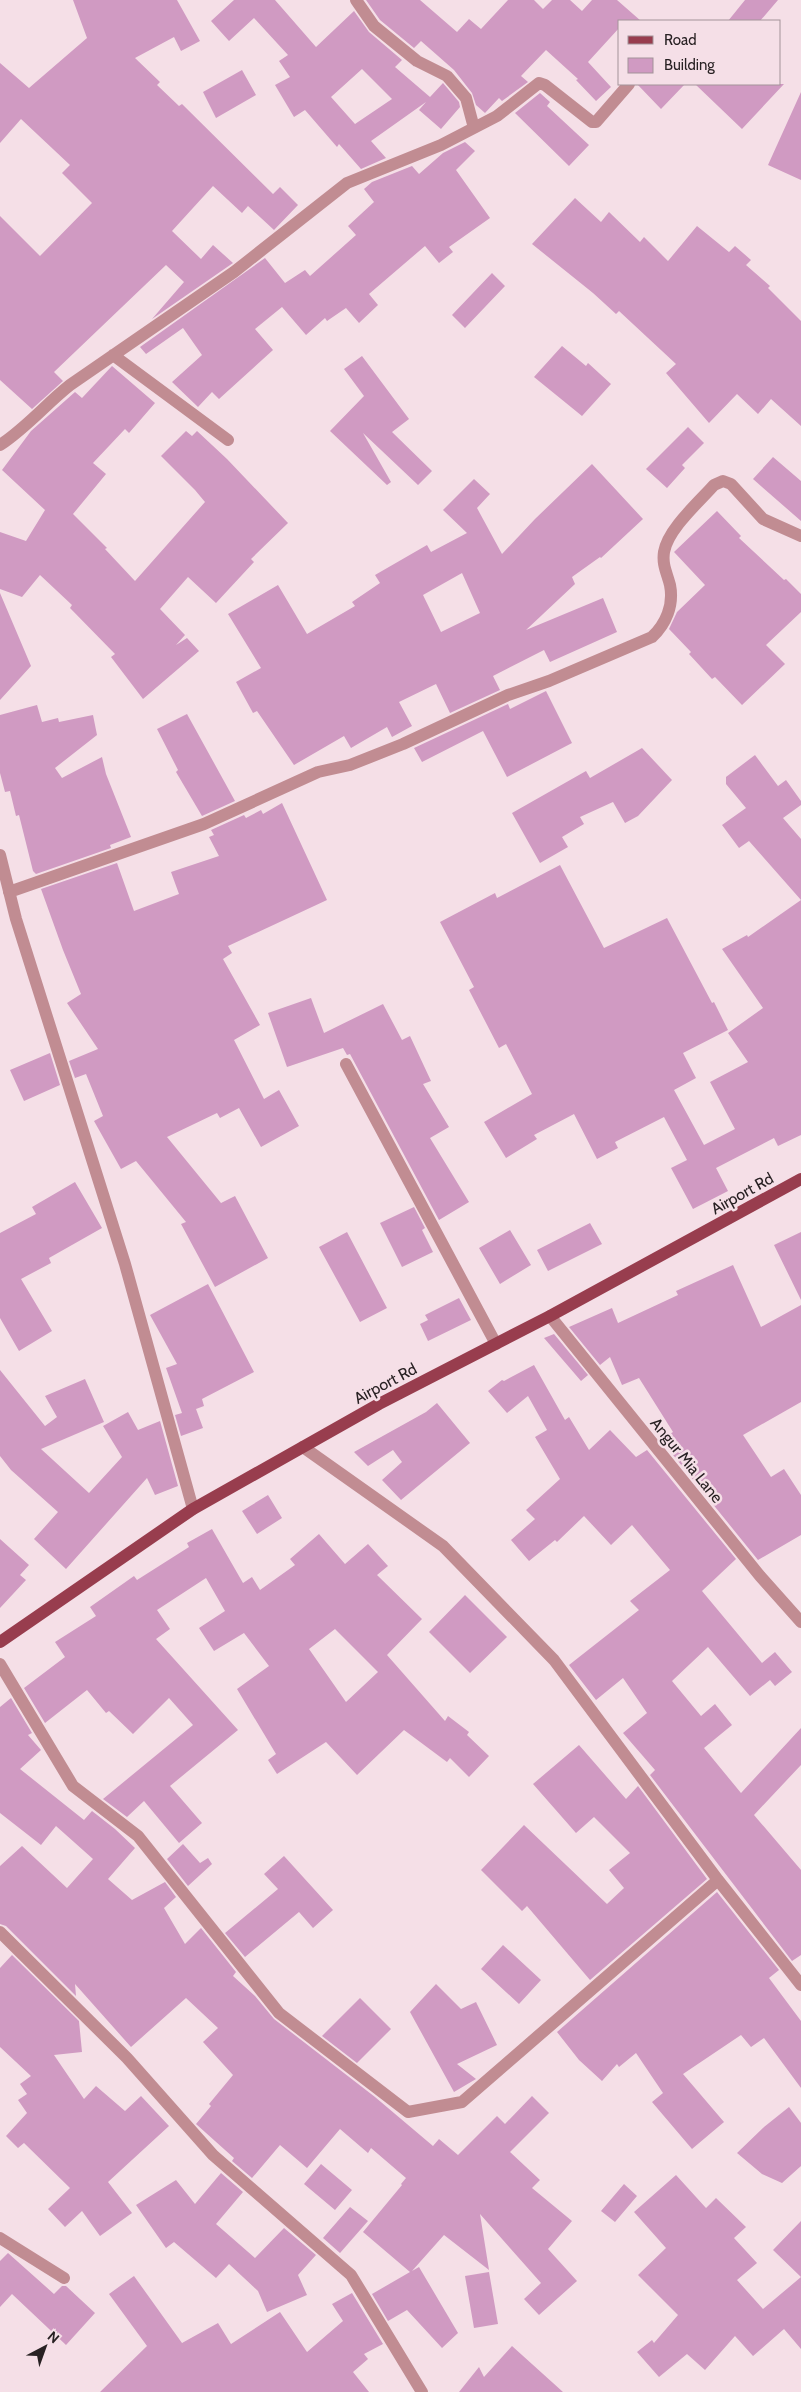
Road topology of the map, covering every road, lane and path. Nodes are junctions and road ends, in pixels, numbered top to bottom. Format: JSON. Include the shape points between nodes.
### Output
{"nodes":[{"id":1,"x":356,"y":0,"type":"edge"},
{"id":2,"x":628,"y":85,"type":"edge"},
{"id":3,"x":474,"y":128,"type":"junction"},
{"id":4,"x":113,"y":355,"type":"junction"},
{"id":5,"x":228,"y":440,"type":"dead end"},
{"id":6,"x":0,"y":445,"type":"edge"},
{"id":7,"x":801,"y":536,"type":"edge"},
{"id":8,"x":0,"y":855,"type":"edge"},
{"id":9,"x":9,"y":892,"type":"junction"},
{"id":10,"x":346,"y":1064,"type":"dead end"},
{"id":11,"x":801,"y":1179,"type":"edge"},
{"id":12,"x":550,"y":1316,"type":"junction"},
{"id":13,"x":496,"y":1344,"type":"junction"},
{"id":14,"x":302,"y":1447,"type":"junction"},
{"id":15,"x":193,"y":1508,"type":"junction"},
{"id":16,"x":801,"y":1622,"type":"edge"},
{"id":17,"x":0,"y":1642,"type":"edge"},
{"id":18,"x":0,"y":1664,"type":"edge"},
{"id":19,"x":718,"y":1880,"type":"junction"},
{"id":20,"x":0,"y":1932,"type":"edge"},
{"id":21,"x":801,"y":1985,"type":"edge"},
{"id":22,"x":0,"y":2238,"type":"edge"},
{"id":23,"x":64,"y":2278,"type":"dead end"},
{"id":24,"x":422,"y":2392,"type":"edge"}],
"edges":[{"from":1,"to":3,"type":"street","via":[[374,26],[417,61],[447,76],[466,98]]},
{"from":2,"to":3,"type":"street","via":[[596,122],[589,121],[545,85],[539,84],[497,116]]},
{"from":3,"to":4,"type":"street","via":[[347,183],[234,272]]},
{"from":4,"to":5,"type":"street"},
{"from":4,"to":6,"type":"street","via":[[47,403]]},
{"from":7,"to":9,"type":"street","via":[[763,519],[731,484],[723,481],[714,485],[678,526],[664,550],[663,566],[670,586],[668,614],[662,628],[652,637],[508,695],[403,744],[350,765],[318,772],[204,824]]},
{"from":8,"to":9,"type":"street"},
{"from":9,"to":15,"type":"street","via":[[125,1264]]},
{"from":10,"to":13,"type":"street"},
{"from":11,"to":12,"type":"main road","name":"Airport Rd"},
{"from":12,"to":13,"type":"main road","name":"Airport Rd"},
{"from":12,"to":16,"type":"street","name":"Angur Mia Lane","via":[[754,1569]]},
{"from":13,"to":14,"type":"main road","name":"Airport Rd"},
{"from":14,"to":15,"type":"main road","name":"Airport Rd"},
{"from":14,"to":19,"type":"street","via":[[443,1546],[549,1655]]},
{"from":15,"to":17,"type":"main road","name":"Airport Rd"},
{"from":18,"to":19,"type":"street","via":[[74,1786],[138,1836],[278,2013],[408,2112],[462,2102]]},
{"from":19,"to":21,"type":"street"},
{"from":20,"to":24,"type":"street","via":[[127,2058],[213,2155],[351,2275]]},
{"from":22,"to":23,"type":"street"}]}
